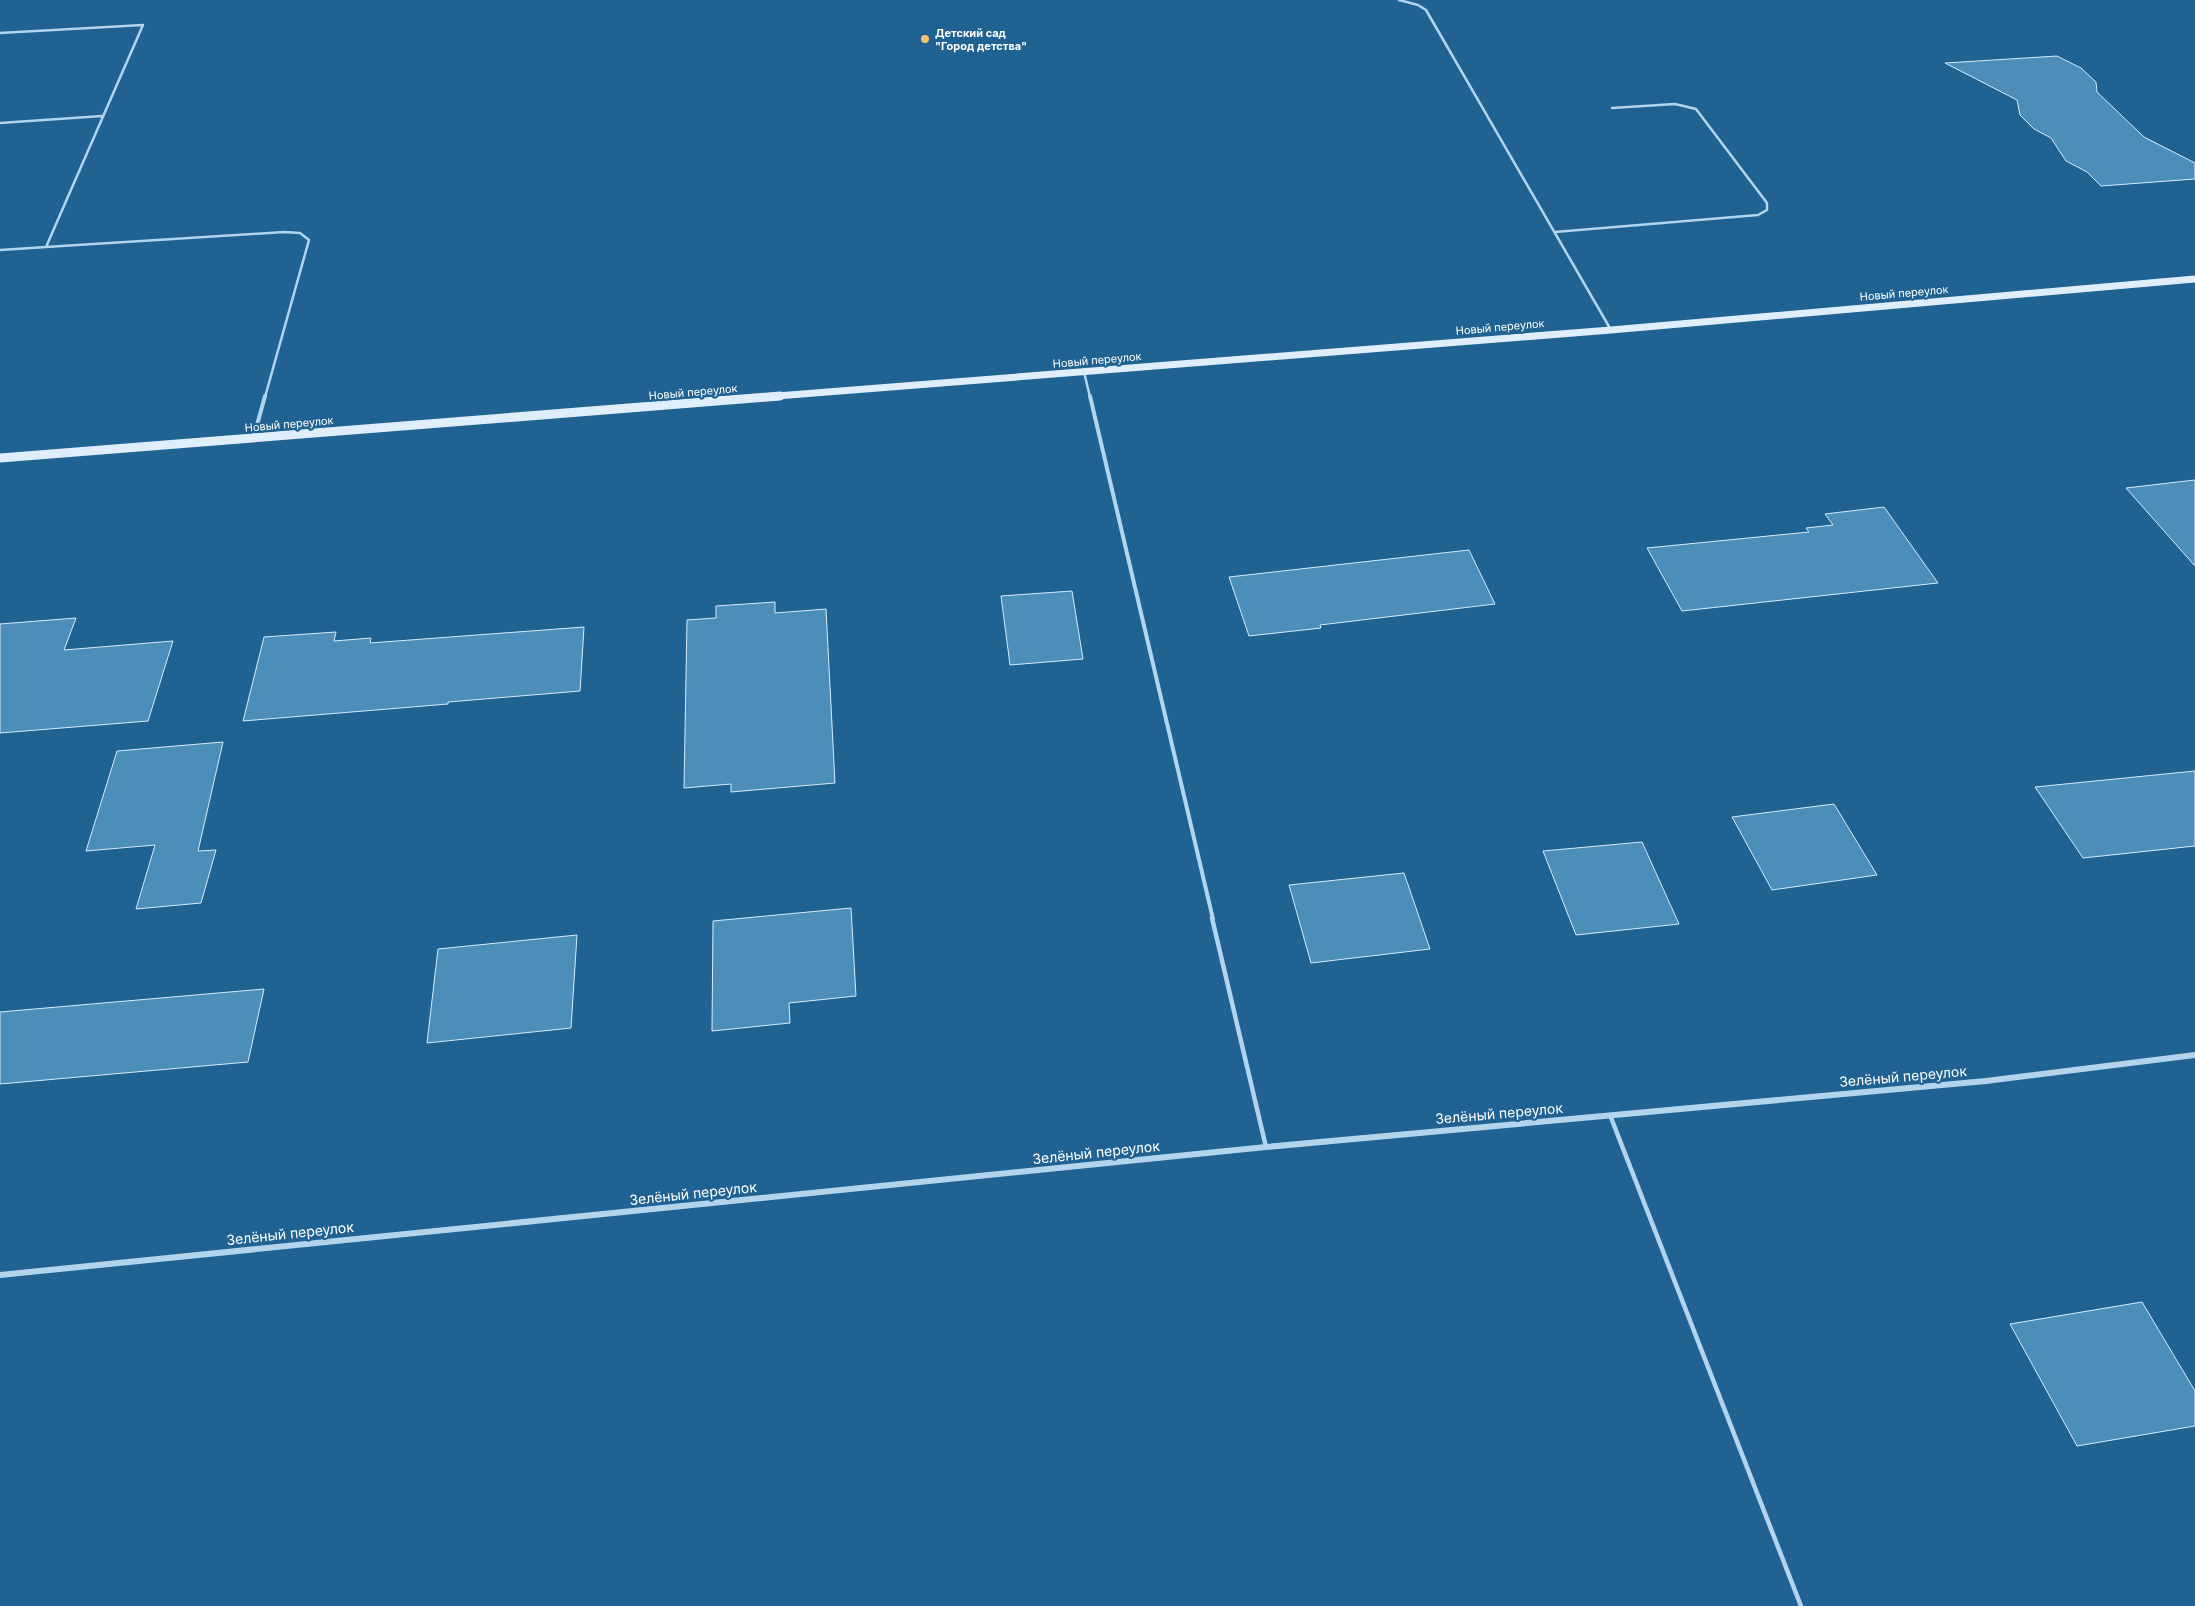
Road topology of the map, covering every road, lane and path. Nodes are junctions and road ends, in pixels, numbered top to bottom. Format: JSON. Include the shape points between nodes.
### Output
{"nodes":[{"id":1,"x":1399,"y":0,"type":"edge"},
{"id":2,"x":0,"y":33,"type":"edge"},
{"id":3,"x":1612,"y":108,"type":"dead end"},
{"id":4,"x":102,"y":116,"type":"junction"},
{"id":5,"x":0,"y":123,"type":"edge"},
{"id":6,"x":1555,"y":232,"type":"junction"},
{"id":7,"x":46,"y":247,"type":"junction"},
{"id":8,"x":0,"y":250,"type":"edge"},
{"id":9,"x":2195,"y":279,"type":"edge"},
{"id":10,"x":1611,"y":330,"type":"junction"},
{"id":11,"x":1084,"y":372,"type":"junction"},
{"id":12,"x":253,"y":438,"type":"junction"},
{"id":13,"x":0,"y":458,"type":"edge"},
{"id":14,"x":2195,"y":1055,"type":"edge"},
{"id":15,"x":1610,"y":1115,"type":"junction"},
{"id":16,"x":1266,"y":1147,"type":"junction"},
{"id":17,"x":0,"y":1275,"type":"edge"},
{"id":18,"x":1801,"y":1606,"type":"edge"}],
"edges":[{"from":1,"to":6,"type":"lane","via":[[1426,10]]},
{"from":2,"to":4,"type":"lane","via":[[143,25]]},
{"from":3,"to":6,"type":"lane","via":[[1675,104],[1696,109],[1767,203],[1767,210],[1758,215]]},
{"from":4,"to":5,"type":"lane"},
{"from":4,"to":7,"type":"lane"},
{"from":6,"to":10,"type":"lane"},
{"from":7,"to":8,"type":"lane"},
{"from":7,"to":12,"type":"lane","via":[[284,232],[300,233],[309,240]]},
{"from":9,"to":10,"type":"street","name":"Новый переулок"},
{"from":10,"to":11,"type":"street","name":"Новый переулок"},
{"from":11,"to":12,"type":"street","name":"Новый переулок"},
{"from":11,"to":16,"type":"lane"},
{"from":12,"to":13,"type":"street","name":"Новый переулок"},
{"from":14,"to":15,"type":"street","name":"Зелёный переулок","via":[[1986,1081]]},
{"from":15,"to":16,"type":"street","name":"Зелёный переулок"},
{"from":15,"to":18,"type":"lane"},
{"from":16,"to":17,"type":"street","name":"Зелёный переулок"}]}
